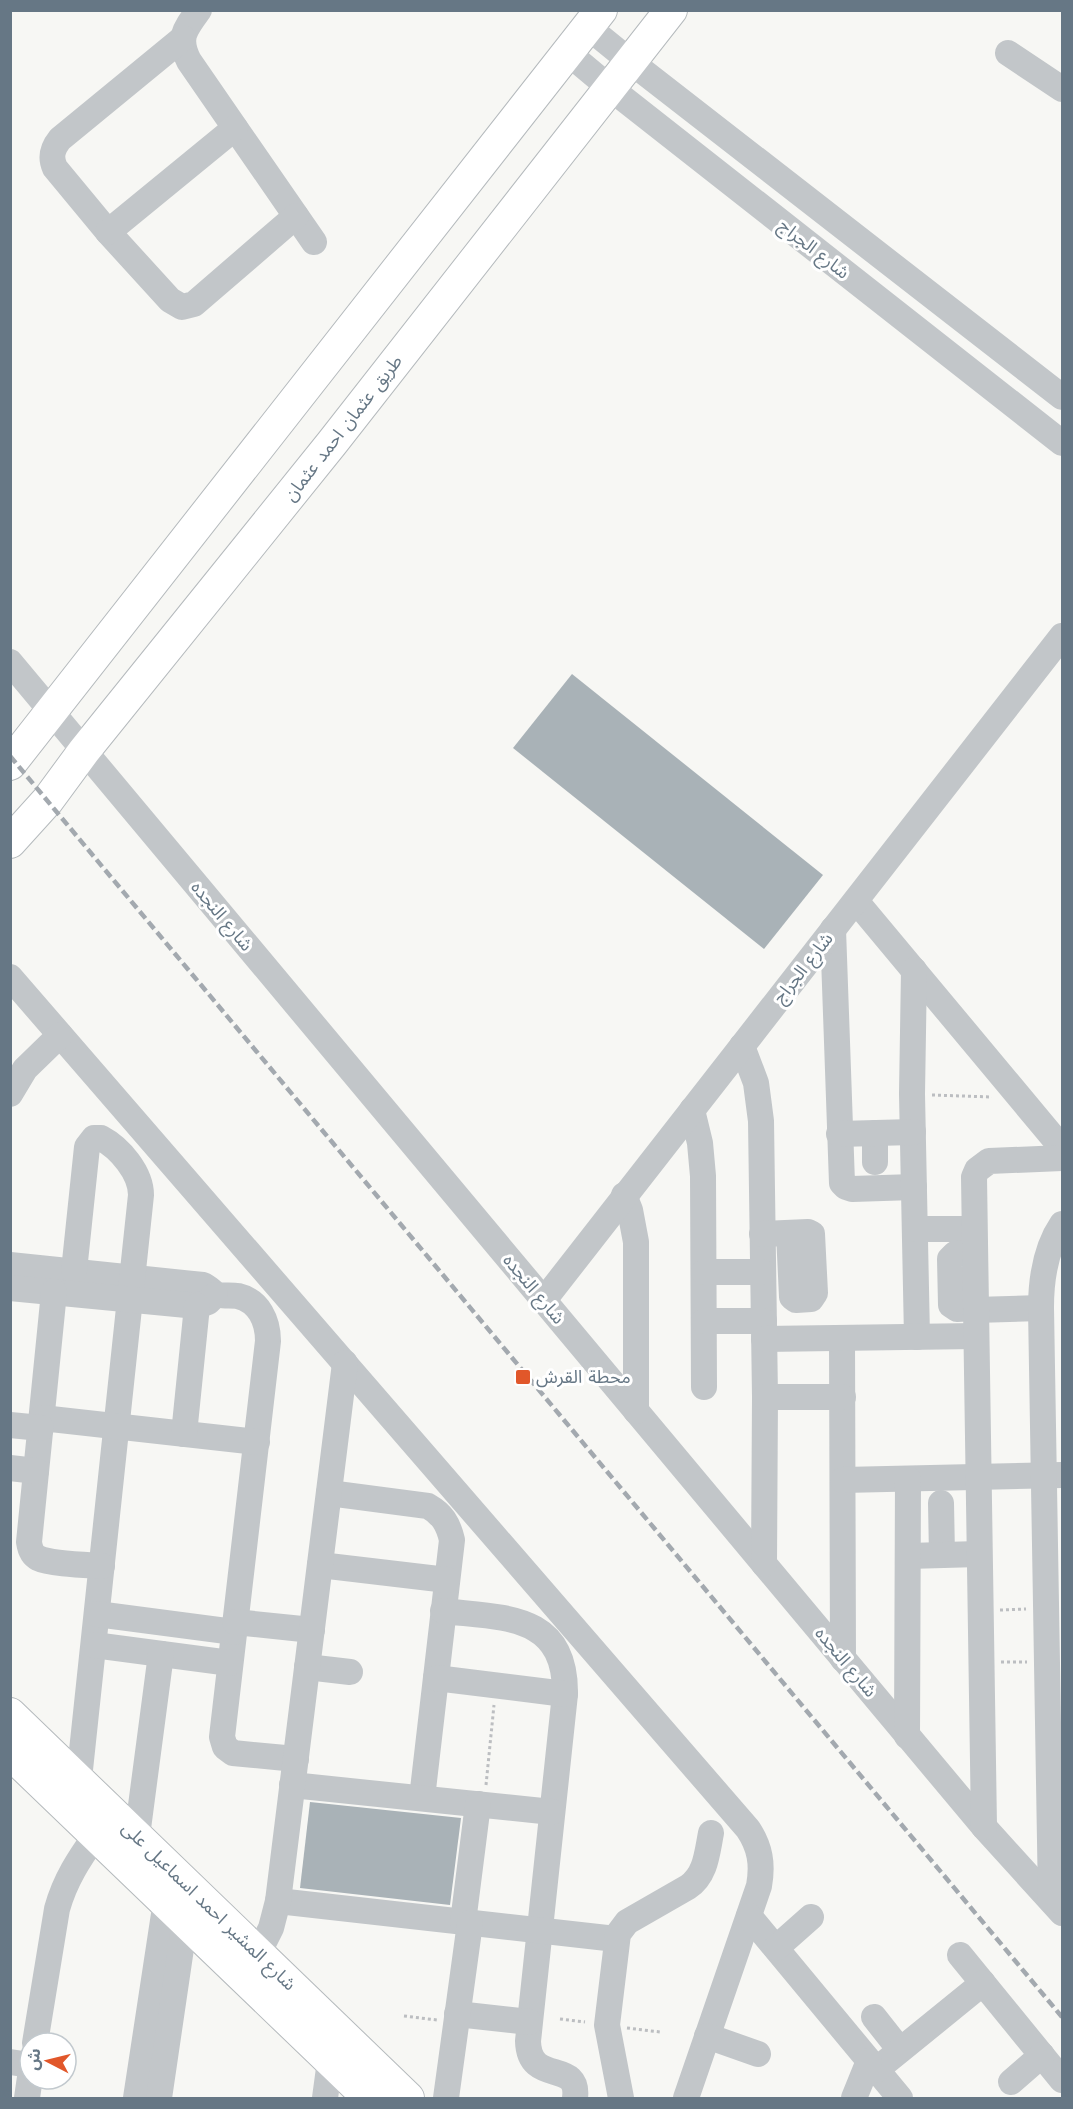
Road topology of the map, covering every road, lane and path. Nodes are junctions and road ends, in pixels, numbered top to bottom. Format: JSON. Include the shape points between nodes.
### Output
{"nodes":[{"id":1,"x":199,"y":10,"type":"edge"},
{"id":2,"x":671,"y":10,"type":"edge"},
{"id":3,"x":595,"y":19,"type":"edge"},
{"id":4,"x":183,"y":38,"type":"junction"},
{"id":5,"x":567,"y":52,"type":"junction"},
{"id":6,"x":1008,"y":53,"type":"dead end"},
{"id":7,"x":631,"y":62,"type":"junction"},
{"id":8,"x":610,"y":88,"type":"junction"},
{"id":9,"x":1062,"y":89,"type":"edge"},
{"id":10,"x":235,"y":128,"type":"junction"},
{"id":11,"x":296,"y":216,"type":"junction"},
{"id":12,"x":844,"y":227,"type":"junction"},
{"id":13,"x":108,"y":232,"type":"junction"},
{"id":14,"x":314,"y":242,"type":"dead end"},
{"id":15,"x":822,"y":255,"type":"junction"},
{"id":16,"x":1062,"y":397,"type":"edge"},
{"id":17,"x":1062,"y":443,"type":"edge"},
{"id":18,"x":1062,"y":636,"type":"edge"},
{"id":19,"x":10,"y":662,"type":"edge"},
{"id":20,"x":52,"y":712,"type":"junction"},
{"id":21,"x":84,"y":751,"type":"junction"},
{"id":22,"x":10,"y":764,"type":"edge"},
{"id":23,"x":10,"y":843,"type":"edge"},
{"id":24,"x":856,"y":901,"type":"junction"},
{"id":25,"x":833,"y":929,"type":"junction"},
{"id":26,"x":914,"y":970,"type":"junction"},
{"id":27,"x":10,"y":977,"type":"edge"},
{"id":28,"x":60,"y":1035,"type":"junction"},
{"id":29,"x":742,"y":1046,"type":"junction"},
{"id":30,"x":10,"y":1094,"type":"edge"},
{"id":31,"x":912,"y":1094,"type":"junction"},
{"id":32,"x":1020,"y":1098,"type":"junction"},
{"id":33,"x":692,"y":1110,"type":"junction"},
{"id":34,"x":913,"y":1132,"type":"junction"},
{"id":35,"x":875,"y":1133,"type":"junction"},
{"id":36,"x":839,"y":1134,"type":"junction"},
{"id":37,"x":156,"y":1145,"type":"junction"},
{"id":38,"x":1062,"y":1148,"type":"edge"},
{"id":39,"x":1062,"y":1158,"type":"edge"},
{"id":40,"x":875,"y":1162,"type":"dead end"},
{"id":41,"x":133,"y":1167,"type":"junction"},
{"id":42,"x":914,"y":1188,"type":"junction"},
{"id":43,"x":624,"y":1195,"type":"junction"},
{"id":44,"x":1062,"y":1224,"type":"edge"},
{"id":45,"x":915,"y":1229,"type":"junction"},
{"id":46,"x":789,"y":1233,"type":"dead end"},
{"id":47,"x":762,"y":1234,"type":"junction"},
{"id":48,"x":975,"y":1241,"type":"junction"},
{"id":49,"x":10,"y":1265,"type":"edge"},
{"id":50,"x":74,"y":1271,"type":"junction"},
{"id":51,"x":704,"y":1272,"type":"junction"},
{"id":52,"x":763,"y":1272,"type":"junction"},
{"id":53,"x":10,"y":1288,"type":"edge"},
{"id":54,"x":131,"y":1289,"type":"junction"},
{"id":55,"x":54,"y":1293,"type":"junction"},
{"id":56,"x":206,"y":1300,"type":"junction"},
{"id":57,"x":543,"y":1300,"type":"junction"},
{"id":58,"x":1041,"y":1308,"type":"junction"},
{"id":59,"x":975,"y":1309,"type":"junction"},
{"id":60,"x":704,"y":1321,"type":"junction"},
{"id":61,"x":764,"y":1330,"type":"junction"},
{"id":62,"x":976,"y":1336,"type":"junction"},
{"id":63,"x":917,"y":1337,"type":"junction"},
{"id":64,"x":842,"y":1338,"type":"junction"},
{"id":65,"x":345,"y":1363,"type":"junction"},
{"id":66,"x":704,"y":1387,"type":"dead end"},
{"id":67,"x":765,"y":1397,"type":"junction"},
{"id":68,"x":843,"y":1397,"type":"junction"},
{"id":69,"x":1053,"y":1406,"type":"edge"},
{"id":70,"x":636,"y":1411,"type":"junction"},
{"id":71,"x":41,"y":1423,"type":"junction"},
{"id":72,"x":10,"y":1425,"type":"edge"},
{"id":73,"x":117,"y":1426,"type":"junction"},
{"id":74,"x":184,"y":1434,"type":"junction"},
{"id":75,"x":257,"y":1442,"type":"junction"},
{"id":76,"x":1053,"y":1445,"type":"edge"},
{"id":77,"x":10,"y":1468,"type":"edge"},
{"id":78,"x":36,"y":1471,"type":"junction"},
{"id":79,"x":1053,"y":1476,"type":"edge"},
{"id":80,"x":978,"y":1477,"type":"junction"},
{"id":81,"x":908,"y":1479,"type":"junction"},
{"id":82,"x":843,"y":1480,"type":"junction"},
{"id":83,"x":329,"y":1493,"type":"junction"},
{"id":84,"x":941,"y":1503,"type":"dead end"},
{"id":85,"x":1054,"y":1547,"type":"edge"},
{"id":86,"x":980,"y":1554,"type":"junction"},
{"id":87,"x":942,"y":1555,"type":"junction"},
{"id":88,"x":908,"y":1556,"type":"junction"},
{"id":89,"x":764,"y":1564,"type":"junction"},
{"id":90,"x":320,"y":1565,"type":"junction"},
{"id":91,"x":102,"y":1566,"type":"junction"},
{"id":92,"x":447,"y":1580,"type":"junction"},
{"id":93,"x":1046,"y":1609,"type":"junction"},
{"id":94,"x":980,"y":1610,"type":"junction"},
{"id":95,"x":443,"y":1611,"type":"junction"},
{"id":96,"x":97,"y":1614,"type":"junction"},
{"id":97,"x":234,"y":1627,"type":"junction"},
{"id":98,"x":312,"y":1630,"type":"junction"},
{"id":99,"x":93,"y":1645,"type":"junction"},
{"id":100,"x":161,"y":1654,"type":"junction"},
{"id":101,"x":843,"y":1659,"type":"junction"},
{"id":102,"x":1047,"y":1661,"type":"junction"},
{"id":103,"x":981,"y":1662,"type":"junction"},
{"id":104,"x":230,"y":1663,"type":"junction"},
{"id":105,"x":307,"y":1667,"type":"junction"},
{"id":106,"x":350,"y":1672,"type":"dead end"},
{"id":107,"x":436,"y":1678,"type":"junction"},
{"id":108,"x":497,"y":1685,"type":"junction"},
{"id":109,"x":565,"y":1694,"type":"junction"},
{"id":110,"x":1055,"y":1708,"type":"edge"},
{"id":111,"x":10,"y":1714,"type":"edge"},
{"id":112,"x":907,"y":1736,"type":"junction"},
{"id":113,"x":296,"y":1759,"type":"junction"},
{"id":114,"x":13,"y":1760,"type":"edge"},
{"id":115,"x":79,"y":1779,"type":"junction"},
{"id":116,"x":292,"y":1785,"type":"junction"},
{"id":117,"x":422,"y":1798,"type":"junction"},
{"id":118,"x":481,"y":1805,"type":"junction"},
{"id":119,"x":552,"y":1812,"type":"junction"},
{"id":120,"x":984,"y":1827,"type":"junction"},
{"id":121,"x":711,"y":1833,"type":"dead end"},
{"id":122,"x":96,"y":1835,"type":"junction"},
{"id":123,"x":138,"y":1836,"type":"junction"},
{"id":124,"x":179,"y":1896,"type":"junction"},
{"id":125,"x":278,"y":1900,"type":"junction"},
{"id":126,"x":1058,"y":1905,"type":"edge"},
{"id":127,"x":749,"y":1916,"type":"junction"},
{"id":128,"x":811,"y":1917,"type":"dead end"},
{"id":129,"x":467,"y":1922,"type":"junction"},
{"id":130,"x":539,"y":1931,"type":"junction"},
{"id":131,"x":616,"y":1940,"type":"junction"},
{"id":132,"x":776,"y":1948,"type":"junction"},
{"id":133,"x":258,"y":1954,"type":"junction"},
{"id":134,"x":960,"y":1955,"type":"dead end"},
{"id":135,"x":982,"y":1983,"type":"junction"},
{"id":136,"x":404,"y":2016,"type":"dead end"},
{"id":137,"x":874,"y":2018,"type":"dead end"},
{"id":138,"x":457,"y":2019,"type":"junction"},
{"id":139,"x":529,"y":2022,"type":"junction"},
{"id":140,"x":37,"y":2031,"type":"edge"},
{"id":141,"x":707,"y":2036,"type":"junction"},
{"id":142,"x":900,"y":2050,"type":"junction"},
{"id":143,"x":758,"y":2054,"type":"dead end"},
{"id":144,"x":1042,"y":2055,"type":"junction"},
{"id":145,"x":330,"y":2061,"type":"junction"},
{"id":146,"x":873,"y":2065,"type":"junction"},
{"id":147,"x":1062,"y":2080,"type":"edge"},
{"id":148,"x":1011,"y":2082,"type":"dead end"},
{"id":149,"x":136,"y":2098,"type":"edge"},
{"id":150,"x":159,"y":2098,"type":"edge"},
{"id":151,"x":325,"y":2098,"type":"edge"},
{"id":152,"x":369,"y":2098,"type":"edge"},
{"id":153,"x":408,"y":2098,"type":"edge"},
{"id":154,"x":446,"y":2098,"type":"edge"},
{"id":155,"x":574,"y":2098,"type":"edge"},
{"id":156,"x":621,"y":2098,"type":"edge"},
{"id":157,"x":686,"y":2098,"type":"edge"},
{"id":158,"x":854,"y":2098,"type":"edge"},
{"id":159,"x":900,"y":2098,"type":"edge"}],
"edges":[{"from":1,"to":4,"type":"street"},
{"from":2,"to":7,"type":"main road","name":"طريق عثمان احمد عثمان"},
{"from":3,"to":5,"type":"main road"},
{"from":3,"to":7,"type":"street","name":"شارع الجراج"},
{"from":4,"to":10,"type":"street","via":[[183,50],[189,61]]},
{"from":4,"to":13,"type":"street","via":[[54,145],[54,168]]},
{"from":5,"to":8,"type":"street","name":"شارع الجراج"},
{"from":5,"to":20,"type":"main road"},
{"from":6,"to":9,"type":"street"},
{"from":7,"to":8,"type":"main road","name":"طريق عثمان احمد عثمان"},
{"from":7,"to":12,"type":"street","name":"شارع الجراج"},
{"from":8,"to":15,"type":"street","name":"شارع الجراج"},
{"from":8,"to":21,"type":"main road","name":"طريق عثمان احمد عثمان"},
{"from":10,"to":11,"type":"street"},
{"from":10,"to":13,"type":"street"},
{"from":11,"to":13,"type":"street","via":[[188,307],[170,300]]},
{"from":11,"to":14,"type":"street"},
{"from":12,"to":15,"type":"street"},
{"from":12,"to":16,"type":"street","name":"شارع الجراج"},
{"from":15,"to":17,"type":"street","name":"شارع الجراج"},
{"from":18,"to":24,"type":"street","name":"شارع الجراج"},
{"from":19,"to":20,"type":"street","name":"شارع النجده"},
{"from":20,"to":21,"type":"street","name":"شارع النجده"},
{"from":20,"to":22,"type":"main road"},
{"from":21,"to":23,"type":"main road","name":"طريق عثمان احمد عثمان"},
{"from":21,"to":57,"type":"street","name":"شارع النجده"},
{"from":24,"to":25,"type":"street","name":"شارع الجراج"},
{"from":24,"to":26,"type":"street"},
{"from":25,"to":29,"type":"street","name":"شارع الجراج"},
{"from":25,"to":36,"type":"street"},
{"from":26,"to":31,"type":"street"},
{"from":26,"to":32,"type":"street"},
{"from":27,"to":28,"type":"street"},
{"from":28,"to":30,"type":"street","via":[[25,1069]]},
{"from":28,"to":37,"type":"street"},
{"from":29,"to":33,"type":"street","name":"شارع الجراج"},
{"from":29,"to":47,"type":"street","via":[[759,1102]]},
{"from":31,"to":32,"type":"path"},
{"from":31,"to":34,"type":"street"},
{"from":32,"to":38,"type":"street"},
{"from":33,"to":43,"type":"street","name":"شارع الجراج"},
{"from":33,"to":51,"type":"street","via":[[702,1159]]},
{"from":34,"to":35,"type":"street"},
{"from":34,"to":42,"type":"street"},
{"from":35,"to":36,"type":"street"},
{"from":35,"to":40,"type":"street"},
{"from":36,"to":42,"type":"street","via":[[841,1176],[846,1187]]},
{"from":37,"to":41,"type":"street"},
{"from":37,"to":65,"type":"street"},
{"from":39,"to":48,"type":"street","via":[[982,1164],[974,1177]]},
{"from":41,"to":50,"type":"street","via":[[104,1139],[94,1138],[89,1143]]},
{"from":41,"to":54,"type":"street","via":[[140,1180],[141,1195]]},
{"from":42,"to":45,"type":"street"},
{"from":43,"to":57,"type":"street","name":"شارع الجراج"},
{"from":43,"to":70,"type":"street","via":[[636,1242]]},
{"from":44,"to":58,"type":"street","via":[[1044,1269]]},
{"from":45,"to":48,"type":"street"},
{"from":45,"to":63,"type":"street"},
{"from":46,"to":47,"type":"street"},
{"from":47,"to":52,"type":"street"},
{"from":48,"to":59,"type":"street"},
{"from":49,"to":50,"type":"street"},
{"from":50,"to":54,"type":"street"},
{"from":51,"to":52,"type":"street"},
{"from":51,"to":60,"type":"street"},
{"from":52,"to":61,"type":"street"},
{"from":53,"to":55,"type":"street"},
{"from":54,"to":55,"type":"street"},
{"from":54,"to":56,"type":"street"},
{"from":54,"to":73,"type":"street"},
{"from":55,"to":71,"type":"street"},
{"from":56,"to":74,"type":"street"},
{"from":56,"to":75,"type":"street","via":[[239,1296],[258,1308],[265,1318],[268,1341]]},
{"from":57,"to":70,"type":"street","name":"شارع النجده"},
{"from":58,"to":59,"type":"street"},
{"from":58,"to":69,"type":"street"},
{"from":59,"to":62,"type":"street"},
{"from":60,"to":61,"type":"street"},
{"from":60,"to":66,"type":"street"},
{"from":61,"to":64,"type":"street"},
{"from":61,"to":67,"type":"street"},
{"from":62,"to":63,"type":"street"},
{"from":62,"to":80,"type":"street"},
{"from":63,"to":64,"type":"street"},
{"from":64,"to":68,"type":"street"},
{"from":65,"to":83,"type":"street"},
{"from":65,"to":127,"type":"street","via":[[748,1829],[761,1862],[759,1886]]},
{"from":67,"to":68,"type":"street"},
{"from":67,"to":89,"type":"street"},
{"from":68,"to":82,"type":"street"},
{"from":69,"to":76,"type":"street"},
{"from":70,"to":89,"type":"street","name":"شارع النجده"},
{"from":71,"to":72,"type":"street"},
{"from":71,"to":73,"type":"street"},
{"from":71,"to":78,"type":"street"},
{"from":73,"to":74,"type":"street"},
{"from":73,"to":91,"type":"street"},
{"from":74,"to":75,"type":"street"},
{"from":75,"to":97,"type":"street"},
{"from":76,"to":79,"type":"street"},
{"from":77,"to":78,"type":"street"},
{"from":78,"to":91,"type":"street","via":[[29,1542],[33,1555],[45,1560]]},
{"from":79,"to":80,"type":"street"},
{"from":79,"to":85,"type":"street"},
{"from":80,"to":81,"type":"street"},
{"from":80,"to":86,"type":"street"},
{"from":81,"to":82,"type":"street"},
{"from":81,"to":88,"type":"street"},
{"from":82,"to":101,"type":"street"},
{"from":83,"to":90,"type":"street"},
{"from":83,"to":92,"type":"street","via":[[418,1503],[438,1511],[452,1540]]},
{"from":84,"to":87,"type":"street"},
{"from":85,"to":93,"type":"street"},
{"from":86,"to":87,"type":"street"},
{"from":86,"to":94,"type":"street"},
{"from":87,"to":88,"type":"street"},
{"from":88,"to":112,"type":"street"},
{"from":89,"to":101,"type":"street","name":"شارع النجده"},
{"from":90,"to":92,"type":"street"},
{"from":90,"to":98,"type":"street"},
{"from":91,"to":96,"type":"street"},
{"from":92,"to":95,"type":"street"},
{"from":93,"to":94,"type":"path"},
{"from":93,"to":102,"type":"street"},
{"from":94,"to":103,"type":"street"},
{"from":95,"to":107,"type":"street"},
{"from":95,"to":109,"type":"street","via":[[516,1619],[529,1624],[557,1654]]},
{"from":96,"to":97,"type":"street"},
{"from":96,"to":99,"type":"street"},
{"from":97,"to":98,"type":"street"},
{"from":97,"to":104,"type":"street"},
{"from":98,"to":105,"type":"street"},
{"from":99,"to":100,"type":"street"},
{"from":99,"to":115,"type":"street"},
{"from":100,"to":104,"type":"street"},
{"from":100,"to":123,"type":"street"},
{"from":101,"to":112,"type":"street","name":"شارع النجده"},
{"from":102,"to":103,"type":"path"},
{"from":102,"to":110,"type":"street"},
{"from":103,"to":120,"type":"street"},
{"from":104,"to":113,"type":"street","via":[[222,1737],[225,1747],[238,1754]]},
{"from":105,"to":106,"type":"street"},
{"from":105,"to":113,"type":"street"},
{"from":107,"to":108,"type":"street"},
{"from":107,"to":117,"type":"street"},
{"from":108,"to":109,"type":"street"},
{"from":108,"to":118,"type":"path"},
{"from":109,"to":119,"type":"street"},
{"from":110,"to":126,"type":"street"},
{"from":111,"to":115,"type":"main road","name":"شارع المشير احمد اسماعيل على"},
{"from":112,"to":120,"type":"street","name":"شارع النجده"},
{"from":113,"to":116,"type":"street"},
{"from":114,"to":122,"type":"main road","name":"شارع المشير احمد اسماعيل على"},
{"from":115,"to":123,"type":"main road","name":"شارع المشير احمد اسماعيل على"},
{"from":116,"to":117,"type":"street"},
{"from":116,"to":125,"type":"street"},
{"from":117,"to":118,"type":"street"},
{"from":118,"to":119,"type":"street"},
{"from":118,"to":129,"type":"street"},
{"from":119,"to":130,"type":"street"},
{"from":120,"to":126,"type":"street","name":"شارع النجده"},
{"from":121,"to":131,"type":"street","via":[[697,1880],[627,1922]]},
{"from":122,"to":124,"type":"main road","name":"شارع المشير احمد اسماعيل على"},
{"from":122,"to":140,"type":"street","via":[[75,1863],[59,1901]]},
{"from":123,"to":124,"type":"main road","name":"شارع المشير احمد اسماعيل على"},
{"from":124,"to":133,"type":"main road","name":"شارع المشير احمد اسماعيل على"},
{"from":124,"to":145,"type":"main road","name":"شارع المشير احمد اسماعيل على"},
{"from":124,"to":149,"type":"street"},
{"from":124,"to":150,"type":"street"},
{"from":125,"to":129,"type":"street"},
{"from":125,"to":133,"type":"street","via":[[271,1928]]},
{"from":127,"to":132,"type":"street"},
{"from":127,"to":141,"type":"street"},
{"from":128,"to":132,"type":"street"},
{"from":129,"to":130,"type":"street"},
{"from":129,"to":138,"type":"street"},
{"from":130,"to":131,"type":"street"},
{"from":130,"to":139,"type":"street"},
{"from":131,"to":156,"type":"street","via":[[606,2025]]},
{"from":132,"to":146,"type":"street"},
{"from":133,"to":153,"type":"main road","name":"شارع المشير احمد اسماعيل على"},
{"from":134,"to":135,"type":"street"},
{"from":135,"to":142,"type":"street"},
{"from":135,"to":144,"type":"street"},
{"from":136,"to":138,"type":"path"},
{"from":137,"to":142,"type":"street"},
{"from":138,"to":139,"type":"street"},
{"from":138,"to":154,"type":"street"},
{"from":139,"to":155,"type":"street","via":[[530,2055],[539,2067],[570,2078],[575,2086]]},
{"from":141,"to":143,"type":"street"},
{"from":141,"to":157,"type":"street"},
{"from":142,"to":146,"type":"street"},
{"from":144,"to":147,"type":"street"},
{"from":144,"to":148,"type":"street"},
{"from":145,"to":151,"type":"street"},
{"from":145,"to":152,"type":"main road","name":"شارع المشير احمد اسماعيل على"},
{"from":146,"to":158,"type":"street"},
{"from":146,"to":159,"type":"street"}]}
